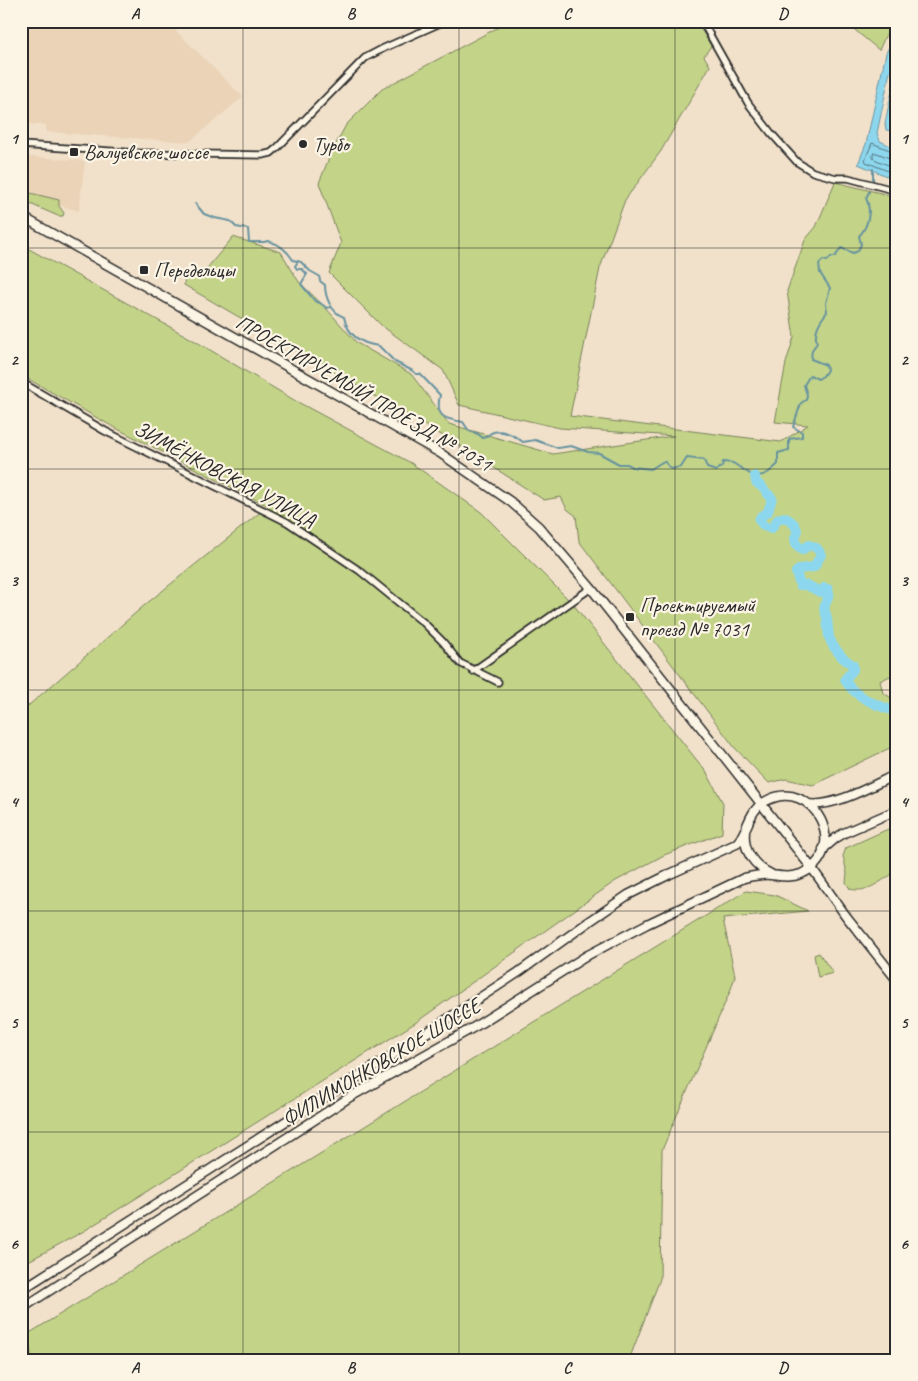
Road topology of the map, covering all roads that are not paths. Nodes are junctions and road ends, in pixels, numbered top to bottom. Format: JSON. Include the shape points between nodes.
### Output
{"nodes":[{"id":1,"x":445,"y":21,"type":"edge"},
{"id":2,"x":702,"y":21,"type":"edge"},
{"id":3,"x":21,"y":145,"type":"edge"},
{"id":4,"x":897,"y":191,"type":"edge"},
{"id":5,"x":21,"y":216,"type":"edge"},
{"id":6,"x":21,"y":382,"type":"edge"},
{"id":7,"x":591,"y":588,"type":"junction"},
{"id":8,"x":473,"y":671,"type":"junction"},
{"id":9,"x":498,"y":682,"type":"dead end"},
{"id":10,"x":897,"y":774,"type":"edge"},
{"id":11,"x":761,"y":804,"type":"junction"},
{"id":12,"x":808,"y":804,"type":"junction"},
{"id":13,"x":897,"y":810,"type":"edge"},
{"id":14,"x":745,"y":829,"type":"junction"},
{"id":15,"x":823,"y":849,"type":"junction"},
{"id":16,"x":811,"y":867,"type":"junction"},
{"id":17,"x":773,"y":875,"type":"junction"},
{"id":18,"x":897,"y":980,"type":"edge"},
{"id":19,"x":21,"y":1290,"type":"edge"},
{"id":20,"x":21,"y":1309,"type":"edge"}],
"edges":[{"from":1,"to":3,"type":"street","via":[[365,58],[271,153],[138,153]]},
{"from":2,"to":4,"type":"street","via":[[748,103],[797,162],[813,172]]},
{"from":5,"to":7,"type":"main road","name":"ПРОЕКТИРУЕМЫЙ ПРОЕЗД № 7031","via":[[440,453],[511,502],[539,527]]},
{"from":6,"to":8,"type":"street","name":"ЗИМЁНКОВСКАЯ УЛИЦА","via":[[105,431],[287,522],[360,571],[424,623],[460,663]]},
{"from":7,"to":8,"type":"street"},
{"from":7,"to":11,"type":"main road","name":"ПРОЕКТИРУЕМЫЙ ПРОЕЗД № 7031"},
{"from":8,"to":9,"type":"street","name":"ЗИМЁНКОВСКАЯ УЛИЦА"},
{"from":10,"to":12,"type":"main road","via":[[826,804]]},
{"from":11,"to":12,"type":"main road","via":[[787,796]]},
{"from":11,"to":14,"type":"main road","name":"ФИЛИМОНКОВСКОЕ ШОССЕ"},
{"from":11,"to":16,"type":"main road","name":"ПРОЕКТИРУЕМЫЙ ПРОЕЗД № 7031"},
{"from":12,"to":15,"type":"main road","via":[[820,816],[824,826]]},
{"from":13,"to":15,"type":"main road","via":[[844,833]]},
{"from":14,"to":17,"type":"main road","via":[[750,857]]},
{"from":14,"to":19,"type":"main road","name":"ФИЛИМОНКОВСКОЕ ШОССЕ","via":[[736,844],[628,895],[379,1064]]},
{"from":15,"to":16,"type":"main road"},
{"from":16,"to":17,"type":"main road","name":"ФИЛИМОНКОВСКОЕ ШОССЕ","via":[[796,876]]},
{"from":16,"to":18,"type":"main road"},
{"from":17,"to":20,"type":"main road","name":"ФИЛИМОНКОВСКОЕ ШОССЕ","via":[[744,878],[588,955],[476,1026],[350,1097]]}]}
